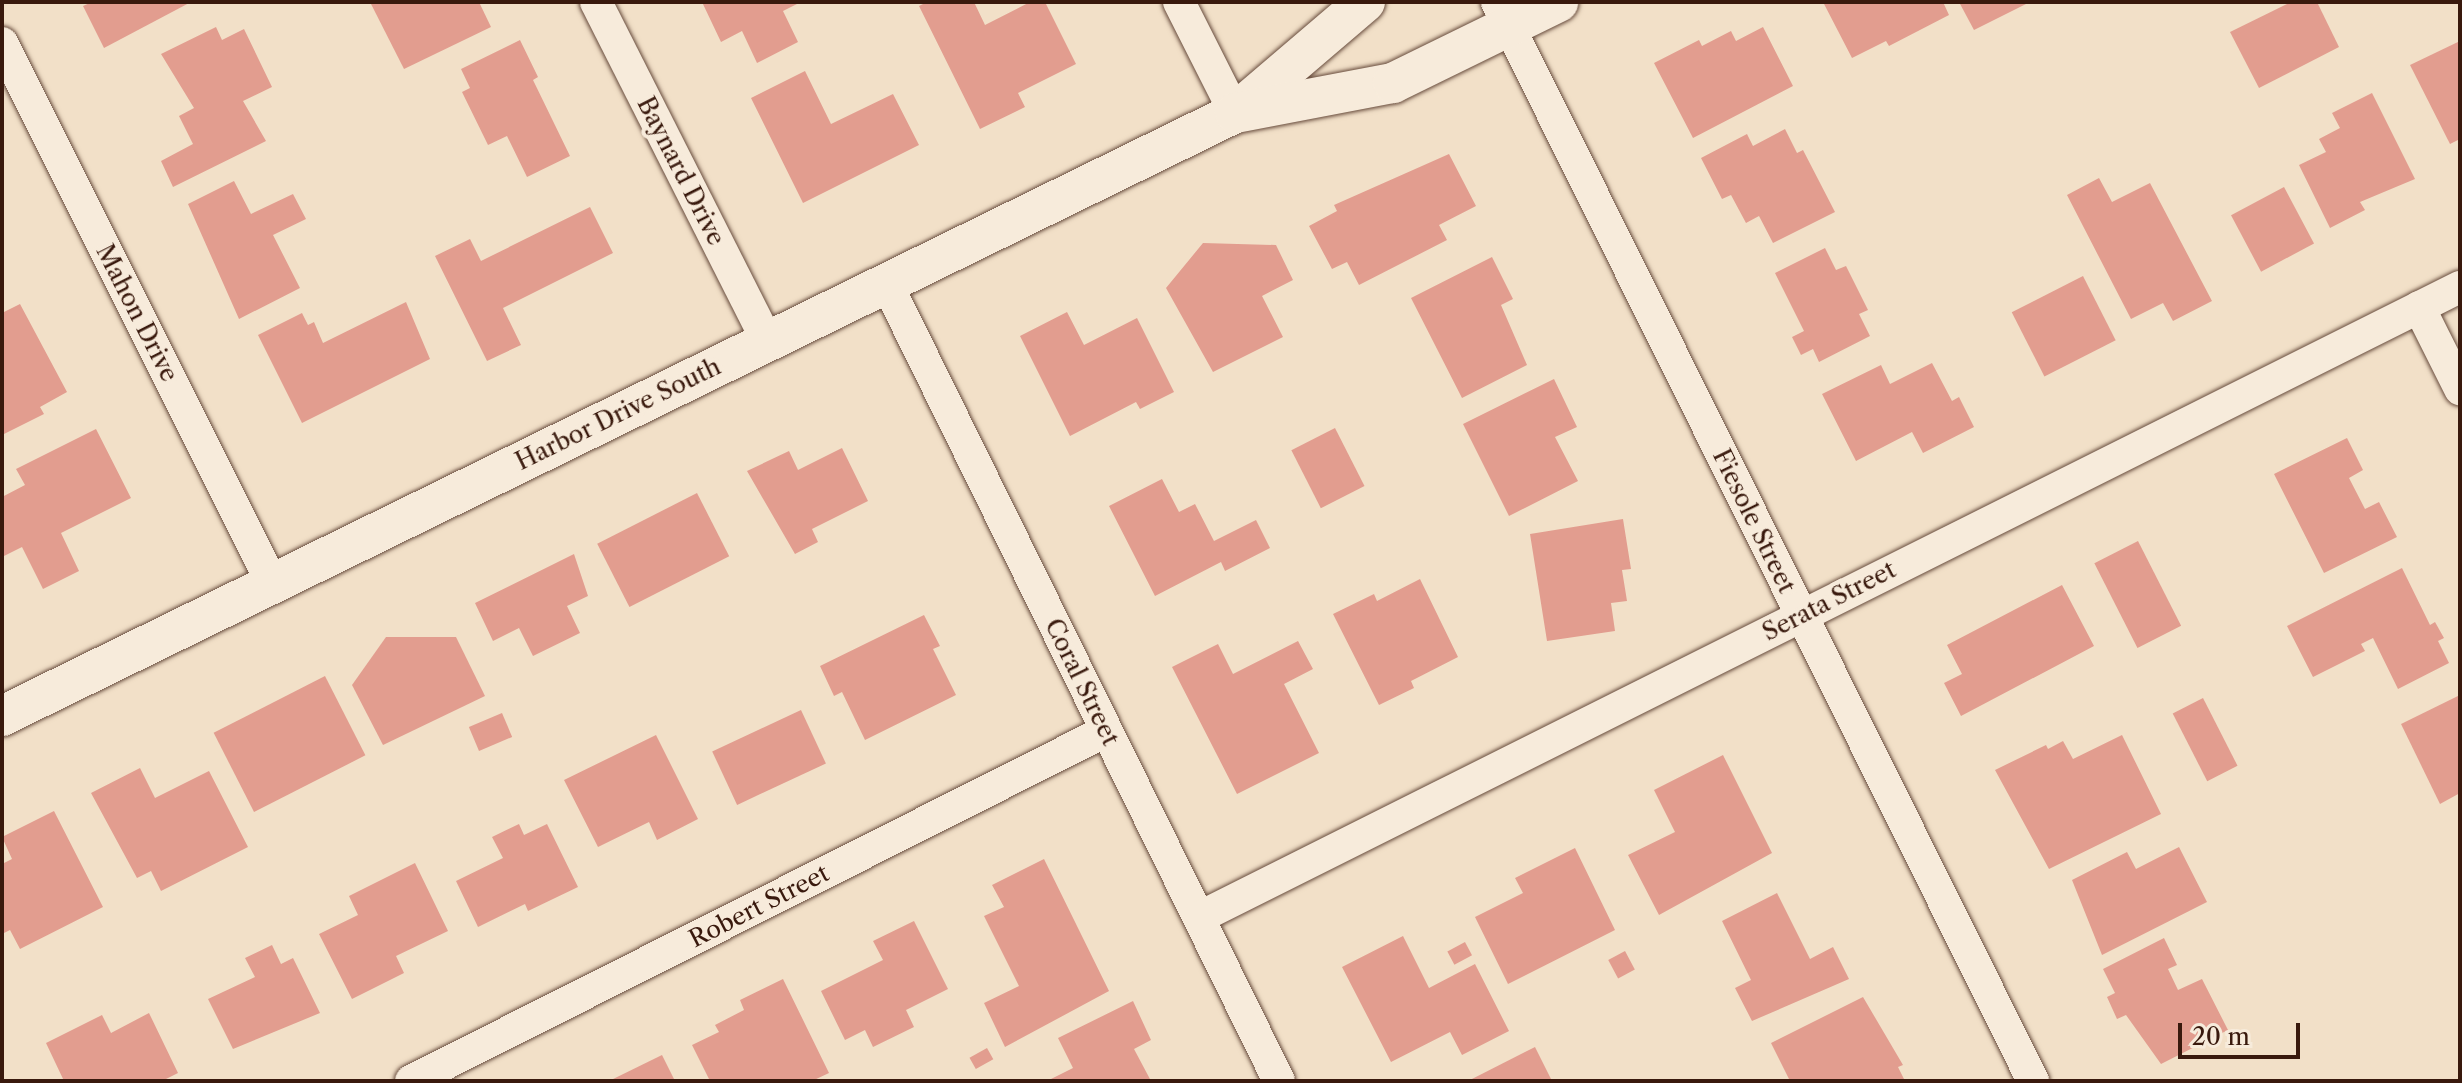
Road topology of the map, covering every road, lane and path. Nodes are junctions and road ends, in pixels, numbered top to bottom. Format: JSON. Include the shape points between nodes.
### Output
{"nodes":[{"id":1,"x":596,"y":2,"type":"edge"},
{"id":2,"x":1179,"y":2,"type":"edge"},
{"id":3,"x":1365,"y":2,"type":"edge"},
{"id":4,"x":1558,"y":2,"type":"edge"},
{"id":5,"x":1504,"y":15,"type":"edge"},
{"id":6,"x":2,"y":43,"type":"edge"},
{"id":7,"x":1235,"y":113,"type":"junction"},
{"id":8,"x":886,"y":282,"type":"junction"},
{"id":9,"x":2460,"y":287,"type":"edge"},
{"id":10,"x":2419,"y":307,"type":"junction"},
{"id":11,"x":767,"y":341,"type":"junction"},
{"id":12,"x":2460,"y":389,"type":"edge"},
{"id":13,"x":272,"y":583,"type":"junction"},
{"id":14,"x":1800,"y":615,"type":"junction"},
{"id":15,"x":2,"y":716,"type":"edge"},
{"id":16,"x":1106,"y":731,"type":"junction"},
{"id":17,"x":1200,"y":917,"type":"junction"},
{"id":18,"x":411,"y":1081,"type":"edge"},
{"id":19,"x":1279,"y":1081,"type":"edge"},
{"id":20,"x":2033,"y":1081,"type":"edge"}],
"edges":[{"from":1,"to":11,"type":"street","name":"Baynard Drive"},
{"from":2,"to":7,"type":"street"},
{"from":3,"to":7,"type":"street","name":"Harbor Drive South"},
{"from":4,"to":5,"type":"street","name":"Harbor Drive South"},
{"from":5,"to":7,"type":"street","name":"Harbor Drive South","via":[[1393,83]]},
{"from":5,"to":14,"type":"street","name":"Fiesole Street"},
{"from":6,"to":13,"type":"street","name":"Mahon Drive"},
{"from":7,"to":8,"type":"street","name":"Harbor Drive South"},
{"from":8,"to":11,"type":"street","name":"Harbor Drive South"},
{"from":8,"to":16,"type":"street","name":"Coral Street"},
{"from":9,"to":10,"type":"street","name":"Serata Street"},
{"from":10,"to":12,"type":"street"},
{"from":10,"to":14,"type":"street","name":"Serata Street"},
{"from":11,"to":13,"type":"street","name":"Harbor Drive South"},
{"from":13,"to":15,"type":"street","name":"Harbor Drive South"},
{"from":14,"to":17,"type":"street","name":"Serata Street"},
{"from":14,"to":20,"type":"street","name":"Fiesole Street"},
{"from":16,"to":17,"type":"street","name":"Coral Street"},
{"from":16,"to":18,"type":"street","name":"Robert Street"},
{"from":17,"to":19,"type":"street","name":"Coral Street"}]}
